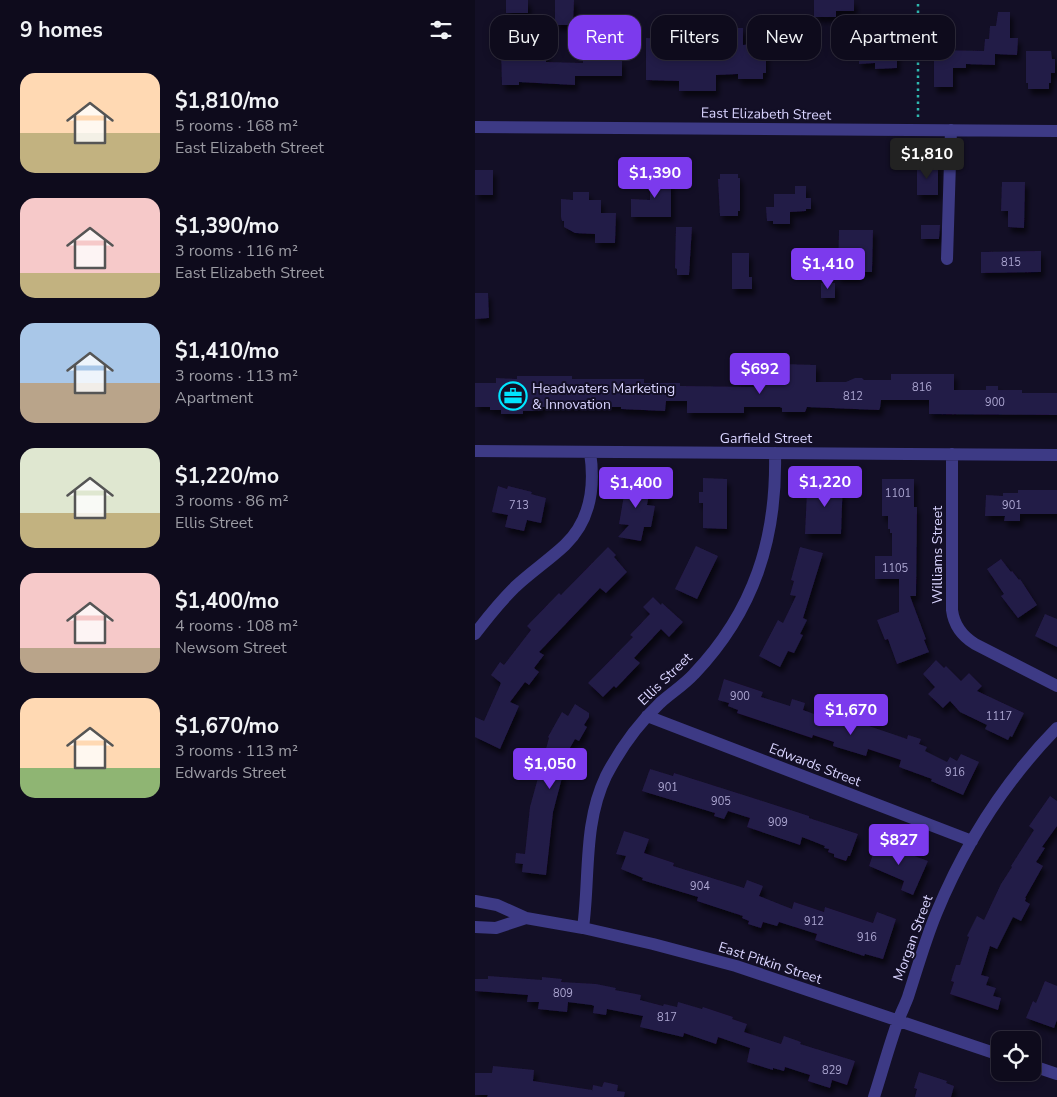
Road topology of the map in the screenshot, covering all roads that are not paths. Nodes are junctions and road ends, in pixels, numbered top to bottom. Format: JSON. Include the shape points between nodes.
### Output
{"nodes":[{"id":1,"x":475,"y":127,"type":"edge"},
{"id":2,"x":951,"y":130,"type":"junction"},
{"id":3,"x":1057,"y":131,"type":"edge"},
{"id":4,"x":947,"y":259,"type":"dead end"},
{"id":5,"x":475,"y":451,"type":"edge"},
{"id":6,"x":590,"y":452,"type":"junction"},
{"id":7,"x":775,"y":453,"type":"junction"},
{"id":8,"x":952,"y":454,"type":"junction"},
{"id":9,"x":1057,"y":455,"type":"edge"},
{"id":10,"x":475,"y":634,"type":"edge"},
{"id":11,"x":1057,"y":686,"type":"edge"},
{"id":12,"x":647,"y":716,"type":"junction"},
{"id":13,"x":1057,"y":728,"type":"edge"},
{"id":14,"x":973,"y":841,"type":"junction"},
{"id":15,"x":475,"y":902,"type":"edge"},
{"id":16,"x":526,"y":918,"type":"junction"},
{"id":17,"x":475,"y":927,"type":"edge"},
{"id":18,"x":583,"y":928,"type":"junction"},
{"id":19,"x":898,"y":1021,"type":"junction"},
{"id":20,"x":991,"y":1052,"type":"edge"},
{"id":21,"x":1041,"y":1069,"type":"edge"},
{"id":22,"x":1057,"y":1074,"type":"edge"},
{"id":23,"x":874,"y":1097,"type":"edge"}],
"edges":[{"from":1,"to":2,"type":"street","name":"East Elizabeth Street"},
{"from":2,"to":3,"type":"street","name":"East Elizabeth Street"},
{"from":2,"to":4,"type":"street"},
{"from":5,"to":6,"type":"street","name":"Garfield Street"},
{"from":6,"to":7,"type":"street","name":"Garfield Street"},
{"from":6,"to":10,"type":"street","via":[[592,486],[589,506],[577,530],[567,543],[514,588]]},
{"from":7,"to":8,"type":"street","name":"Garfield Street"},
{"from":7,"to":12,"type":"street","name":"Ellis Street","via":[[769,534],[749,594],[713,653]]},
{"from":8,"to":9,"type":"street","name":"Garfield Street"},
{"from":8,"to":11,"type":"street","name":"Williams Street","via":[[953,619],[961,634],[975,644]]},
{"from":12,"to":14,"type":"street","name":"Edwards Street"},
{"from":12,"to":18,"type":"street","name":"Ellis Street","via":[[617,756],[593,809]]},
{"from":13,"to":14,"type":"street","name":"Morgan Street","via":[[1025,764]]},
{"from":14,"to":19,"type":"street","name":"Morgan Street","via":[[936,914]]},
{"from":15,"to":16,"type":"street","name":"East Pitkin Street","via":[[497,906]]},
{"from":16,"to":17,"type":"street","name":"East Pitkin Street","via":[[495,928]]},
{"from":16,"to":18,"type":"street","name":"East Pitkin Street"},
{"from":18,"to":19,"type":"street","name":"East Pitkin Street","via":[[736,966]]},
{"from":19,"to":20,"type":"street","name":"East Pitkin Street"},
{"from":19,"to":23,"type":"street","name":"Morgan Street"},
{"from":21,"to":22,"type":"street"}]}
